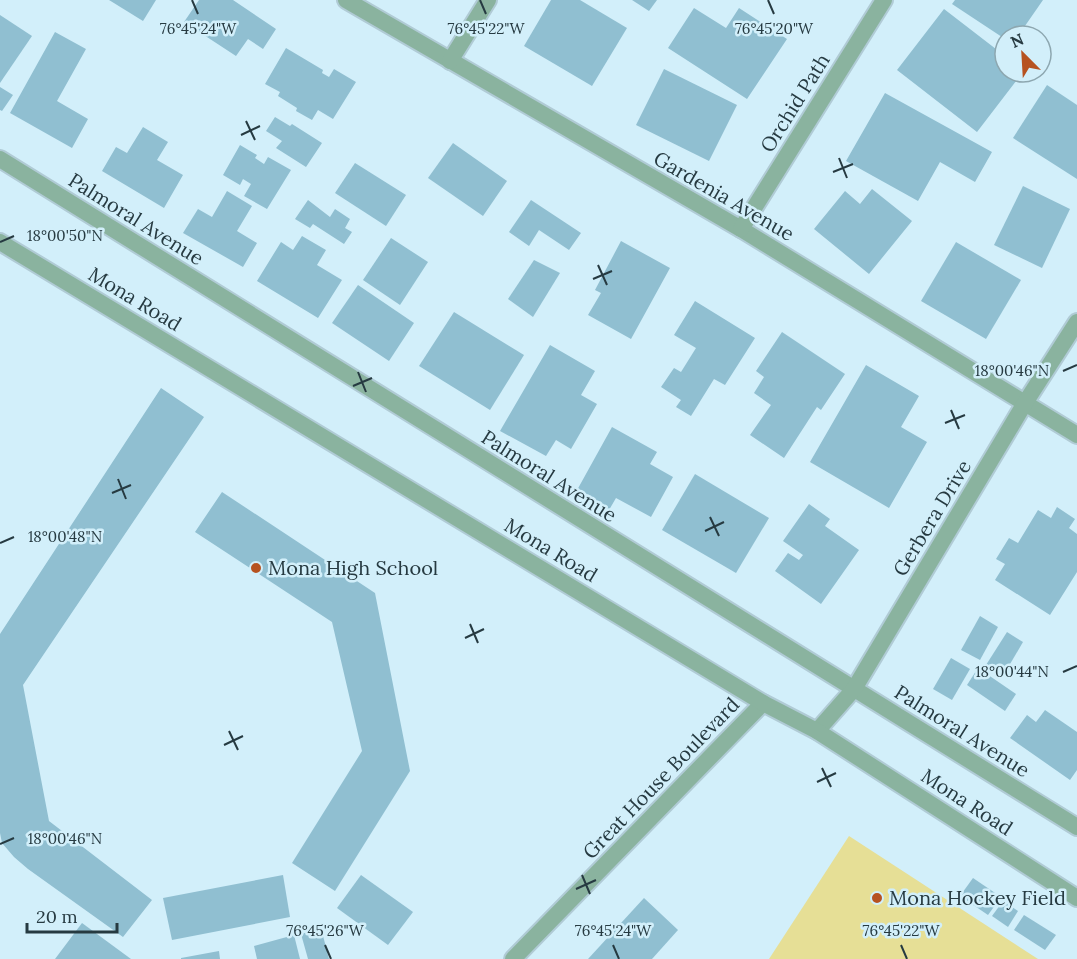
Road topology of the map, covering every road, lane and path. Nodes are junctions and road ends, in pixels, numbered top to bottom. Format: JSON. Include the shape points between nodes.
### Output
{"nodes":[{"id":1,"x":346,"y":0,"type":"edge"},
{"id":2,"x":488,"y":0,"type":"edge"},
{"id":3,"x":884,"y":0,"type":"edge"},
{"id":4,"x":450,"y":62,"type":"junction"},
{"id":5,"x":0,"y":159,"type":"edge"},
{"id":6,"x":741,"y":229,"type":"junction"},
{"id":7,"x":0,"y":242,"type":"edge"},
{"id":8,"x":1077,"y":322,"type":"edge"},
{"id":9,"x":1025,"y":403,"type":"junction"},
{"id":10,"x":1077,"y":435,"type":"edge"},
{"id":11,"x":854,"y":689,"type":"junction"},
{"id":12,"x":763,"y":703,"type":"junction"},
{"id":13,"x":817,"y":731,"type":"junction"},
{"id":14,"x":1077,"y":827,"type":"edge"},
{"id":15,"x":1077,"y":898,"type":"edge"},
{"id":16,"x":513,"y":959,"type":"edge"}],
"edges":[{"from":1,"to":4,"type":"street","name":"Gardenia Avenue"},
{"from":2,"to":4,"type":"street"},
{"from":3,"to":6,"type":"street","name":"Orchid Path"},
{"from":4,"to":6,"type":"street","name":"Gardenia Avenue"},
{"from":5,"to":11,"type":"street","name":"Palmoral Avenue"},
{"from":6,"to":9,"type":"street","name":"Gardenia Avenue"},
{"from":7,"to":12,"type":"street","name":"Mona Road"},
{"from":8,"to":9,"type":"street","name":"Gerbera Drive"},
{"from":9,"to":10,"type":"street","name":"Gardenia Avenue"},
{"from":9,"to":11,"type":"street","name":"Gerbera Drive"},
{"from":11,"to":13,"type":"street","name":"Gerbera Drive"},
{"from":11,"to":14,"type":"street","name":"Palmoral Avenue"},
{"from":12,"to":13,"type":"street","name":"Mona Road"},
{"from":12,"to":16,"type":"street","name":"Great House Boulevard"},
{"from":13,"to":15,"type":"street","name":"Mona Road"}]}
